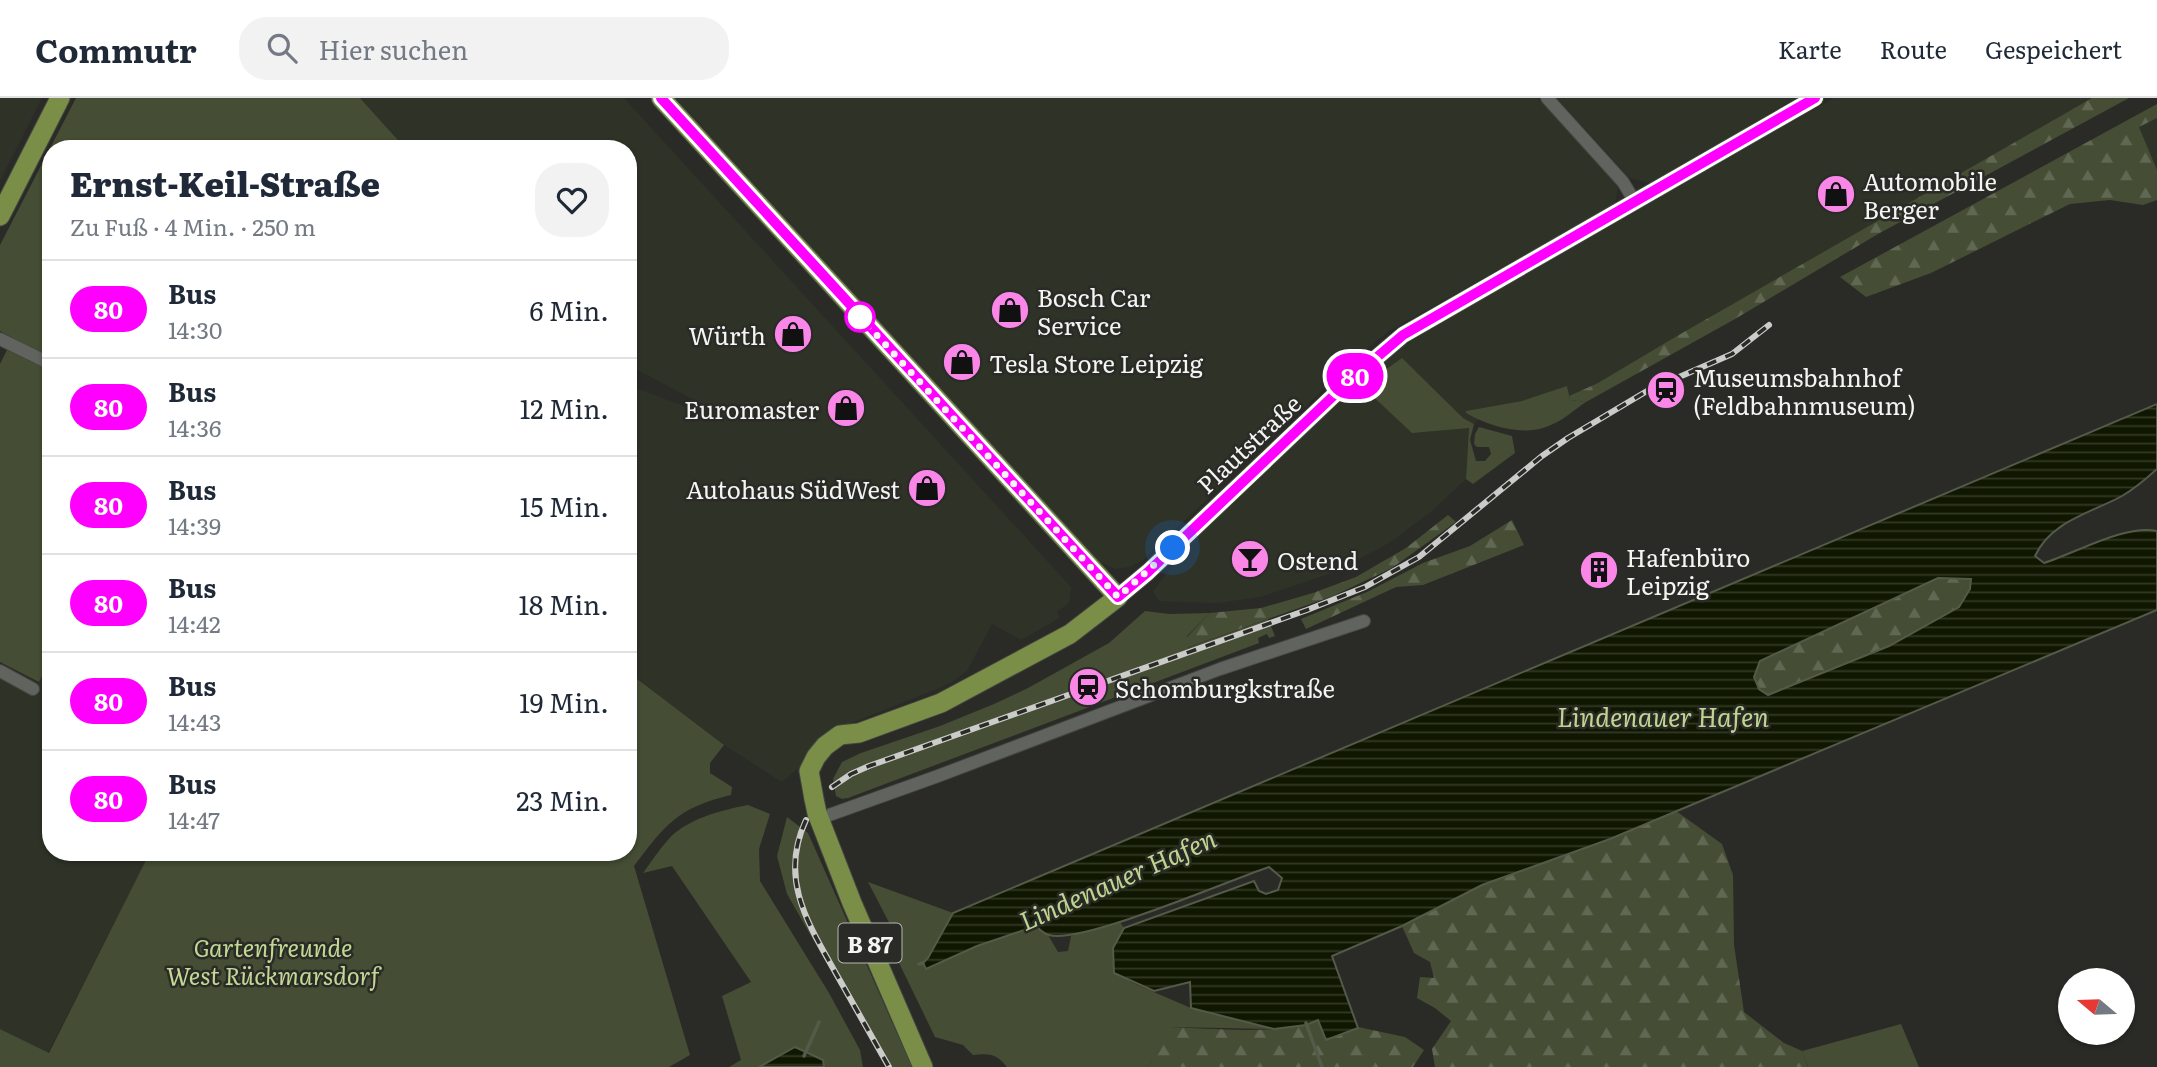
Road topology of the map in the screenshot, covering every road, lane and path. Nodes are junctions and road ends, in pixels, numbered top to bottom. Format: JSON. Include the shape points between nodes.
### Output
{"nodes":[{"id":1,"x":60,"y":98,"type":"edge"},
{"id":2,"x":661,"y":98,"type":"edge"},
{"id":3,"x":1547,"y":98,"type":"edge"},
{"id":4,"x":1815,"y":98,"type":"edge"},
{"id":5,"x":1634,"y":202,"type":"junction"},
{"id":6,"x":0,"y":216,"type":"edge"},
{"id":7,"x":0,"y":339,"type":"edge"},
{"id":8,"x":42,"y":360,"type":"edge"},
{"id":9,"x":1118,"y":597,"type":"junction"},
{"id":10,"x":1364,"y":621,"type":"dead end"},
{"id":11,"x":0,"y":671,"type":"edge"},
{"id":12,"x":33,"y":689,"type":"dead end"},
{"id":13,"x":815,"y":806,"type":"junction"},
{"id":14,"x":923,"y":1067,"type":"edge"}],
"edges":[{"from":1,"to":6,"type":"main road"},
{"from":2,"to":9,"type":"main road"},
{"from":3,"to":5,"type":"street","via":[[1623,182]]},
{"from":4,"to":5,"type":"main road","name":"Plautstraße"},
{"from":5,"to":9,"type":"main road","name":"Plautstraße","via":[[1390,344]]},
{"from":7,"to":8,"type":"street"},
{"from":9,"to":13,"type":"main road","name":"Plautstraße","number":"B 87","via":[[1079,628],[941,702],[859,733],[841,735],[825,746],[809,771]]},
{"from":10,"to":13,"type":"street","via":[[1220,669],[949,772]]},
{"from":11,"to":12,"type":"street"},
{"from":13,"to":14,"type":"main road","number":"B 87"}]}
